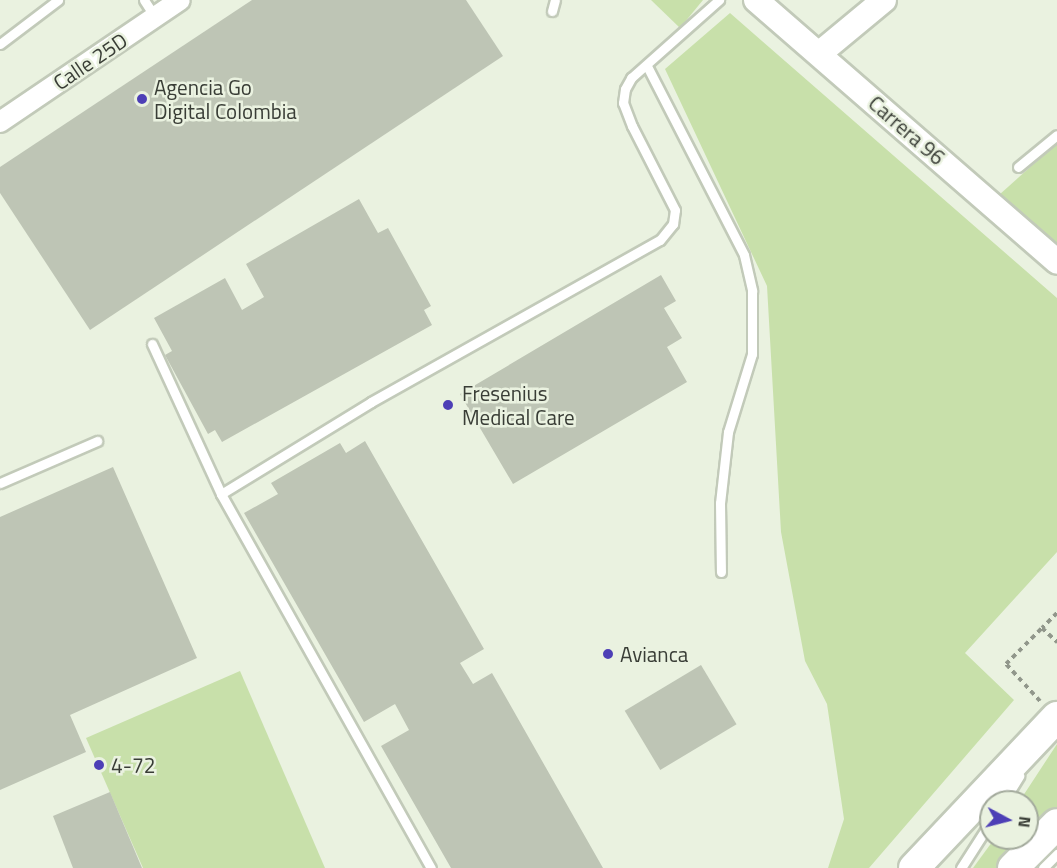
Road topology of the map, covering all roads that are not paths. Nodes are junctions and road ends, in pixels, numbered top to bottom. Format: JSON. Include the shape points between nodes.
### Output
{"nodes":[{"id":1,"x":58,"y":0,"type":"edge"},
{"id":2,"x":144,"y":0,"type":"edge"},
{"id":3,"x":180,"y":0,"type":"edge"},
{"id":4,"x":555,"y":0,"type":"edge"},
{"id":5,"x":719,"y":0,"type":"edge"},
{"id":6,"x":756,"y":0,"type":"edge"},
{"id":7,"x":884,"y":0,"type":"edge"},
{"id":8,"x":552,"y":11,"type":"dead end"},
{"id":9,"x":155,"y":17,"type":"junction"},
{"id":10,"x":0,"y":44,"type":"edge"},
{"id":11,"x":820,"y":53,"type":"junction"},
{"id":12,"x":647,"y":66,"type":"junction"},
{"id":13,"x":0,"y":122,"type":"edge"},
{"id":14,"x":1057,"y":135,"type":"edge"},
{"id":15,"x":1018,"y":167,"type":"dead end"},
{"id":16,"x":1057,"y":262,"type":"edge"},
{"id":17,"x":152,"y":344,"type":"dead end"},
{"id":18,"x":97,"y":441,"type":"dead end"},
{"id":19,"x":0,"y":483,"type":"edge"},
{"id":20,"x":221,"y":494,"type":"junction"},
{"id":21,"x":721,"y":572,"type":"dead end"},
{"id":22,"x":1056,"y":717,"type":"edge"},
{"id":23,"x":1010,"y":790,"type":"edge"},
{"id":24,"x":1057,"y":824,"type":"edge"},
{"id":25,"x":979,"y":840,"type":"edge"},
{"id":26,"x":1057,"y":854,"type":"edge"},
{"id":27,"x":431,"y":868,"type":"edge"},
{"id":28,"x":914,"y":868,"type":"edge"},
{"id":29,"x":961,"y":868,"type":"edge"},
{"id":30,"x":1013,"y":868,"type":"edge"},
{"id":31,"x":1043,"y":868,"type":"edge"}],
"edges":[{"from":1,"to":10,"type":"lane"},
{"from":2,"to":9,"type":"lane"},
{"from":3,"to":9,"type":"street","name":"Calle 25D"},
{"from":4,"to":8,"type":"lane"},
{"from":5,"to":12,"type":"lane"},
{"from":6,"to":11,"type":"street","name":"Carrera 96"},
{"from":7,"to":11,"type":"street"},
{"from":9,"to":13,"type":"street","name":"Calle 25D"},
{"from":11,"to":16,"type":"street","name":"Carrera 96"},
{"from":12,"to":20,"type":"lane","via":[[631,78],[623,103],[670,194],[673,224],[660,240],[442,361]]},
{"from":12,"to":21,"type":"lane","via":[[744,255],[752,291],[752,354],[728,432],[720,503]]},
{"from":14,"to":15,"type":"lane"},
{"from":17,"to":20,"type":"lane"},
{"from":18,"to":19,"type":"lane"},
{"from":20,"to":27,"type":"lane"},
{"from":22,"to":23,"type":"lane"},
{"from":22,"to":28,"type":"main road"},
{"from":24,"to":30,"type":"main road"},
{"from":25,"to":29,"type":"lane"},
{"from":26,"to":31,"type":"lane"}]}
